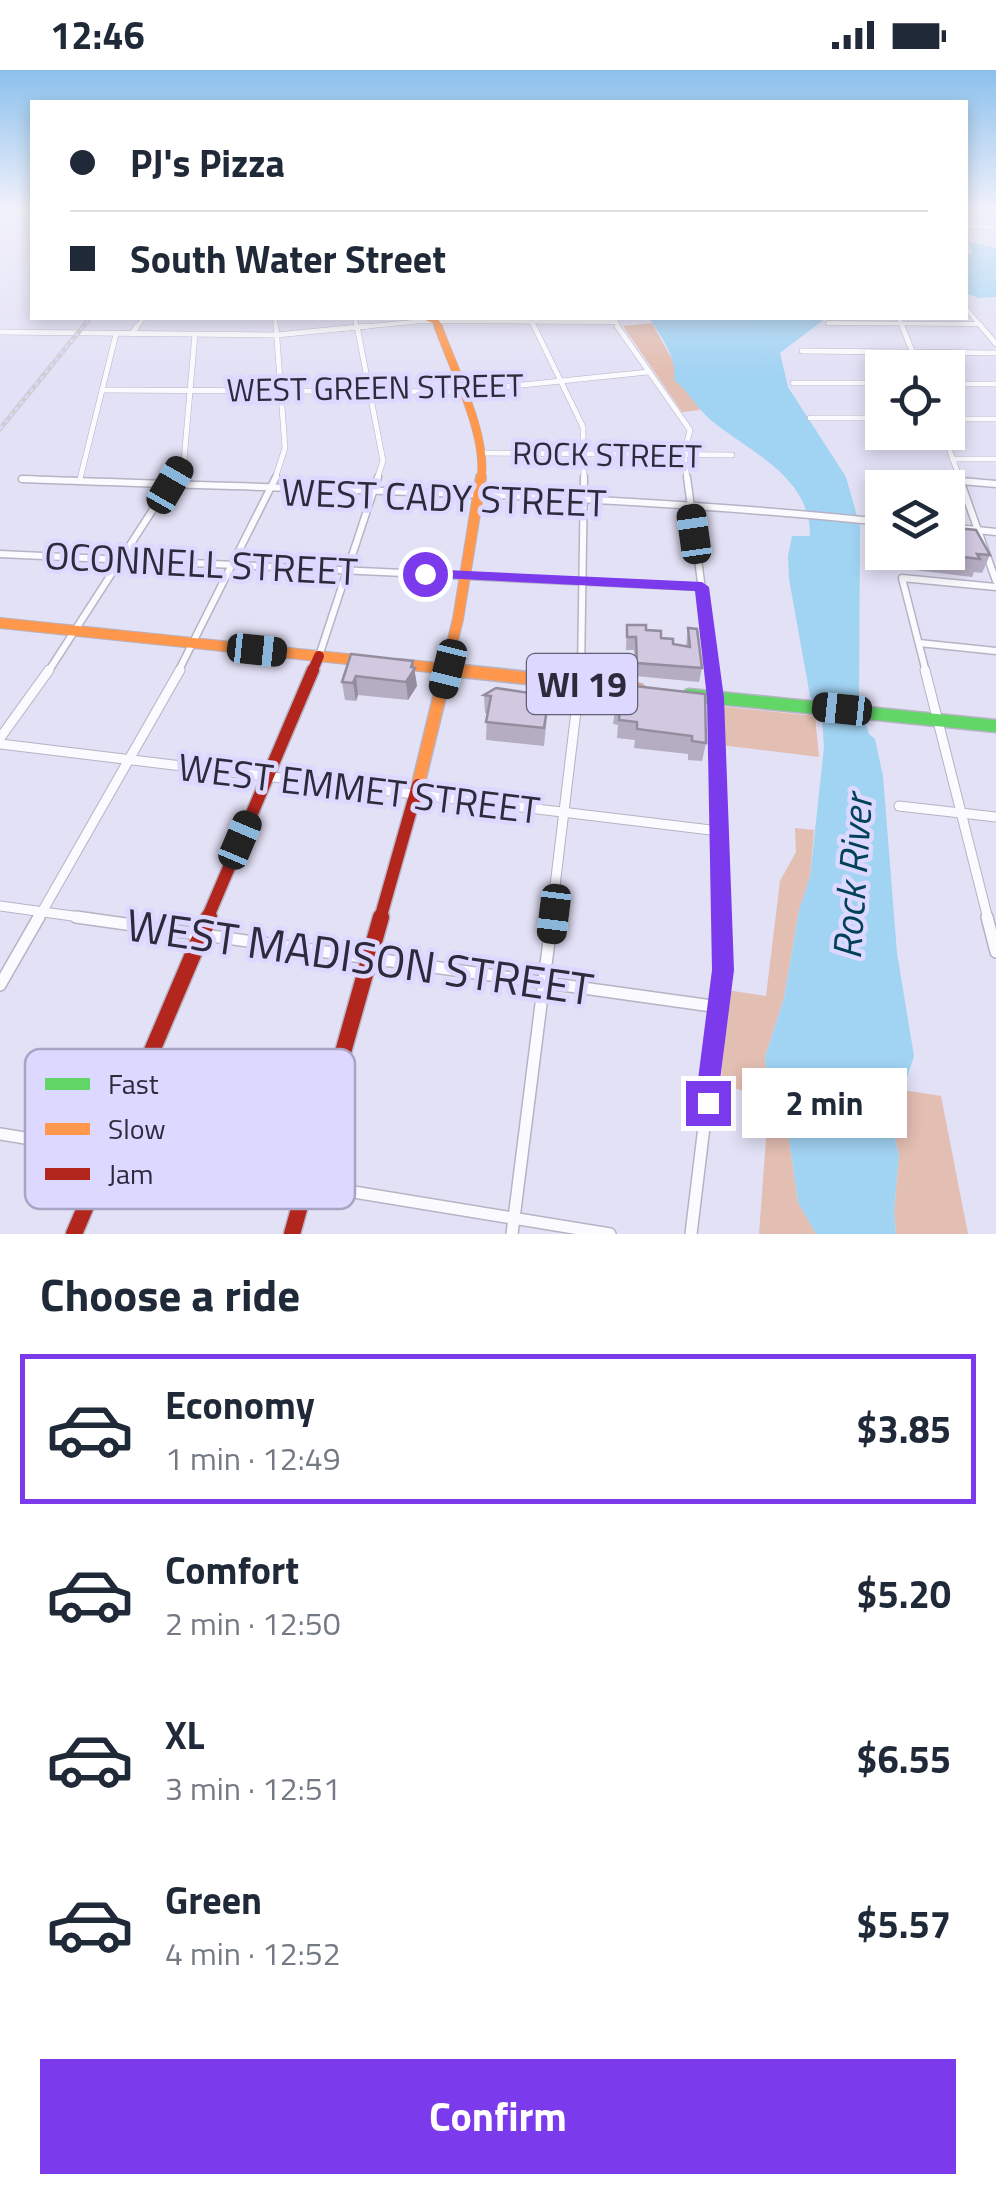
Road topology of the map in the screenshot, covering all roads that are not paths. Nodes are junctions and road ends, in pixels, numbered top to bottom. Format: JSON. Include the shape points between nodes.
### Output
{"nodes":[{"id":1,"x":968,"y":311,"type":"edge"},
{"id":2,"x":142,"y":320,"type":"edge"},
{"id":3,"x":275,"y":320,"type":"edge"},
{"id":4,"x":355,"y":320,"type":"edge"},
{"id":5,"x":425,"y":320,"type":"edge"},
{"id":6,"x":434,"y":320,"type":"edge"},
{"id":7,"x":482,"y":320,"type":"edge"},
{"id":8,"x":615,"y":320,"type":"edge"},
{"id":9,"x":531,"y":321,"type":"junction"},
{"id":10,"x":900,"y":321,"type":"edge"},
{"id":11,"x":828,"y":323,"type":"dead end"},
{"id":12,"x":980,"y":324,"type":"junction"},
{"id":13,"x":357,"y":328,"type":"junction"},
{"id":14,"x":0,"y":332,"type":"edge"},
{"id":15,"x":116,"y":334,"type":"junction"},
{"id":16,"x":132,"y":334,"type":"junction"},
{"id":17,"x":196,"y":334,"type":"junction"},
{"id":18,"x":276,"y":334,"type":"junction"},
{"id":19,"x":996,"y":344,"type":"edge"},
{"id":20,"x":912,"y":350,"type":"edge"},
{"id":21,"x":802,"y":351,"type":"dead end"},
{"id":22,"x":865,"y":352,"type":"edge"},
{"id":23,"x":965,"y":353,"type":"edge"},
{"id":24,"x":996,"y":353,"type":"edge"},
{"id":25,"x":648,"y":372,"type":"junction"},
{"id":26,"x":562,"y":381,"type":"junction"},
{"id":27,"x":794,"y":383,"type":"dead end"},
{"id":28,"x":865,"y":383,"type":"edge"},
{"id":29,"x":965,"y":384,"type":"edge"},
{"id":30,"x":996,"y":384,"type":"edge"},
{"id":31,"x":102,"y":390,"type":"junction"},
{"id":32,"x":190,"y":390,"type":"junction"},
{"id":33,"x":280,"y":391,"type":"junction"},
{"id":34,"x":370,"y":392,"type":"junction"},
{"id":35,"x":462,"y":392,"type":"junction"},
{"id":36,"x":810,"y":418,"type":"dead end"},
{"id":37,"x":865,"y":418,"type":"edge"},
{"id":38,"x":965,"y":419,"type":"edge"},
{"id":39,"x":996,"y":419,"type":"edge"},
{"id":40,"x":949,"y":450,"type":"edge"},
{"id":41,"x":482,"y":453,"type":"junction"},
{"id":42,"x":586,"y":454,"type":"junction"},
{"id":43,"x":684,"y":455,"type":"junction"},
{"id":44,"x":732,"y":455,"type":"dead end"},
{"id":45,"x":952,"y":458,"type":"junction"},
{"id":46,"x":996,"y":459,"type":"edge"},
{"id":47,"x":957,"y":470,"type":"edge"},
{"id":48,"x":22,"y":480,"type":"dead end"},
{"id":49,"x":80,"y":480,"type":"junction"},
{"id":50,"x":965,"y":481,"type":"edge"},
{"id":51,"x":996,"y":484,"type":"edge"},
{"id":52,"x":170,"y":485,"type":"junction"},
{"id":53,"x":272,"y":489,"type":"junction"},
{"id":54,"x":372,"y":492,"type":"junction"},
{"id":55,"x":965,"y":493,"type":"edge"},
{"id":56,"x":477,"y":496,"type":"junction"},
{"id":57,"x":585,"y":502,"type":"junction"},
{"id":58,"x":691,"y":507,"type":"junction"},
{"id":59,"x":865,"y":521,"type":"edge"},
{"id":60,"x":965,"y":529,"type":"edge"},
{"id":61,"x":977,"y":530,"type":"junction"},
{"id":62,"x":996,"y":532,"type":"edge"},
{"id":63,"x":0,"y":554,"type":"edge"},
{"id":64,"x":122,"y":558,"type":"junction"},
{"id":65,"x":234,"y":562,"type":"junction"},
{"id":66,"x":347,"y":570,"type":"junction"},
{"id":67,"x":464,"y":575,"type":"junction"},
{"id":68,"x":583,"y":582,"type":"junction"},
{"id":69,"x":996,"y":584,"type":"edge"},
{"id":70,"x":702,"y":587,"type":"junction"},
{"id":71,"x":0,"y":622,"type":"edge"},
{"id":72,"x":78,"y":630,"type":"junction"},
{"id":73,"x":919,"y":642,"type":"junction"},
{"id":74,"x":196,"y":643,"type":"junction"},
{"id":75,"x":996,"y":650,"type":"edge"},
{"id":76,"x":319,"y":656,"type":"junction"},
{"id":77,"x":374,"y":661,"type":"edge"},
{"id":78,"x":392,"y":663,"type":"edge"},
{"id":79,"x":448,"y":669,"type":"junction"},
{"id":80,"x":581,"y":684,"type":"junction"},
{"id":81,"x":660,"y":692,"type":"edge"},
{"id":82,"x":678,"y":694,"type":"edge"},
{"id":83,"x":716,"y":698,"type":"junction"},
{"id":84,"x":936,"y":720,"type":"junction"},
{"id":85,"x":996,"y":726,"type":"edge"},
{"id":86,"x":0,"y":741,"type":"edge"},
{"id":87,"x":128,"y":760,"type":"junction"},
{"id":88,"x":266,"y":777,"type":"junction"},
{"id":89,"x":414,"y":796,"type":"junction"},
{"id":90,"x":899,"y":806,"type":"dead end"},
{"id":91,"x":566,"y":813,"type":"junction"},
{"id":92,"x":961,"y":814,"type":"junction"},
{"id":93,"x":996,"y":818,"type":"edge"},
{"id":94,"x":719,"y":831,"type":"junction"},
{"id":95,"x":0,"y":906,"type":"edge"},
{"id":96,"x":42,"y":911,"type":"junction"},
{"id":97,"x":993,"y":926,"type":"edge"},
{"id":98,"x":200,"y":933,"type":"junction"},
{"id":99,"x":996,"y":952,"type":"edge"},
{"id":100,"x":368,"y":958,"type":"junction"},
{"id":101,"x":545,"y":982,"type":"junction"},
{"id":102,"x":0,"y":985,"type":"edge"},
{"id":103,"x":720,"y":1007,"type":"junction"},
{"id":104,"x":152,"y":1049,"type":"edge"},
{"id":105,"x":343,"y":1049,"type":"edge"},
{"id":106,"x":0,"y":1134,"type":"edge"},
{"id":107,"x":25,"y":1139,"type":"edge"},
{"id":108,"x":355,"y":1193,"type":"edge"},
{"id":109,"x":85,"y":1209,"type":"edge"},
{"id":110,"x":299,"y":1209,"type":"edge"},
{"id":111,"x":514,"y":1218,"type":"junction"},
{"id":112,"x":74,"y":1234,"type":"edge"},
{"id":113,"x":292,"y":1234,"type":"edge"},
{"id":114,"x":512,"y":1234,"type":"edge"},
{"id":115,"x":610,"y":1234,"type":"edge"},
{"id":116,"x":690,"y":1234,"type":"edge"}],
"edges":[{"from":1,"to":12,"type":"street"},
{"from":2,"to":16,"type":"street"},
{"from":3,"to":18,"type":"street"},
{"from":4,"to":13,"type":"street"},
{"from":5,"to":13,"type":"street"},
{"from":6,"to":35,"type":"main road"},
{"from":7,"to":9,"type":"street"},
{"from":8,"to":9,"type":"street"},
{"from":8,"to":25,"type":"street"},
{"from":9,"to":26,"type":"street"},
{"from":10,"to":11,"type":"street"},
{"from":10,"to":12,"type":"street"},
{"from":10,"to":20,"type":"street"},
{"from":12,"to":19,"type":"street"},
{"from":13,"to":18,"type":"street"},
{"from":13,"to":34,"type":"street"},
{"from":14,"to":15,"type":"street"},
{"from":15,"to":16,"type":"street"},
{"from":15,"to":31,"type":"street"},
{"from":16,"to":17,"type":"street"},
{"from":17,"to":18,"type":"street"},
{"from":17,"to":32,"type":"street"},
{"from":18,"to":33,"type":"street"},
{"from":21,"to":22,"type":"street"},
{"from":23,"to":24,"type":"street"},
{"from":25,"to":26,"type":"street","name":"WEST GREEN STREET"},
{"from":25,"to":43,"type":"street","via":[[690,430]]},
{"from":26,"to":35,"type":"street","name":"WEST GREEN STREET"},
{"from":26,"to":42,"type":"street","via":[[583,426]]},
{"from":27,"to":28,"type":"street"},
{"from":29,"to":30,"type":"street"},
{"from":31,"to":32,"type":"street","name":"WEST GREEN STREET"},
{"from":31,"to":49,"type":"street"},
{"from":32,"to":33,"type":"street","name":"WEST GREEN STREET"},
{"from":32,"to":52,"type":"street","via":[[186,455]]},
{"from":33,"to":34,"type":"street","name":"WEST GREEN STREET"},
{"from":33,"to":53,"type":"street","via":[[285,448]]},
{"from":34,"to":35,"type":"street","name":"WEST GREEN STREET"},
{"from":34,"to":54,"type":"street","via":[[383,458]]},
{"from":35,"to":41,"type":"main road"},
{"from":36,"to":37,"type":"street"},
{"from":38,"to":39,"type":"street"},
{"from":40,"to":45,"type":"street"},
{"from":41,"to":42,"type":"street","name":"ROCK STREET"},
{"from":41,"to":56,"type":"main road"},
{"from":42,"to":43,"type":"street","name":"ROCK STREET"},
{"from":42,"to":57,"type":"street"},
{"from":43,"to":44,"type":"street","name":"ROCK STREET"},
{"from":43,"to":58,"type":"street"},
{"from":45,"to":46,"type":"street"},
{"from":45,"to":47,"type":"street"},
{"from":48,"to":49,"type":"street","name":"WEST CADY STREET"},
{"from":49,"to":52,"type":"street","name":"WEST CADY STREET"},
{"from":50,"to":51,"type":"street"},
{"from":52,"to":53,"type":"street","name":"WEST CADY STREET"},
{"from":52,"to":64,"type":"street"},
{"from":53,"to":54,"type":"street","name":"WEST CADY STREET"},
{"from":53,"to":65,"type":"street"},
{"from":54,"to":56,"type":"street","name":"WEST CADY STREET"},
{"from":54,"to":66,"type":"street"},
{"from":55,"to":61,"type":"street"},
{"from":56,"to":57,"type":"street","name":"WEST CADY STREET"},
{"from":56,"to":67,"type":"main road"},
{"from":57,"to":58,"type":"street","name":"WEST CADY STREET"},
{"from":57,"to":68,"type":"street"},
{"from":58,"to":59,"type":"street","name":"WEST CADY STREET"},
{"from":58,"to":70,"type":"street"},
{"from":60,"to":61,"type":"street"},
{"from":61,"to":62,"type":"street"},
{"from":61,"to":69,"type":"street"},
{"from":63,"to":64,"type":"street","name":"OCONNELL STREET"},
{"from":64,"to":65,"type":"street","name":"OCONNELL STREET"},
{"from":64,"to":72,"type":"street"},
{"from":65,"to":66,"type":"street","name":"OCONNELL STREET"},
{"from":65,"to":74,"type":"street"},
{"from":66,"to":67,"type":"street","name":"OCONNELL STREET"},
{"from":66,"to":76,"type":"street"},
{"from":67,"to":68,"type":"street","name":"OCONNELL STREET"},
{"from":67,"to":79,"type":"main road"},
{"from":68,"to":70,"type":"street","name":"OCONNELL STREET"},
{"from":68,"to":80,"type":"street"},
{"from":69,"to":73,"type":"street","via":[[902,578]]},
{"from":70,"to":83,"type":"street"},
{"from":71,"to":72,"type":"main road"},
{"from":72,"to":74,"type":"main road"},
{"from":72,"to":86,"type":"street"},
{"from":73,"to":75,"type":"street"},
{"from":73,"to":84,"type":"street"},
{"from":74,"to":76,"type":"main road"},
{"from":74,"to":87,"type":"street"},
{"from":76,"to":77,"type":"main road"},
{"from":76,"to":88,"type":"main road"},
{"from":78,"to":79,"type":"main road","number":"WI 19"},
{"from":79,"to":80,"type":"main road","number":"WI 19"},
{"from":79,"to":89,"type":"main road"},
{"from":80,"to":81,"type":"main road","number":"WI 19"},
{"from":80,"to":91,"type":"street"},
{"from":82,"to":83,"type":"main road","number":"WI 19"},
{"from":83,"to":84,"type":"main road","number":"WI 19"},
{"from":83,"to":94,"type":"street"},
{"from":84,"to":85,"type":"main road","number":"WI 19"},
{"from":84,"to":92,"type":"street"},
{"from":86,"to":87,"type":"street","name":"WEST EMMET STREET"},
{"from":87,"to":88,"type":"street","name":"WEST EMMET STREET"},
{"from":87,"to":96,"type":"street"},
{"from":88,"to":89,"type":"street","name":"WEST EMMET STREET"},
{"from":88,"to":98,"type":"main road"},
{"from":89,"to":91,"type":"street","name":"WEST EMMET STREET"},
{"from":89,"to":100,"type":"main road"},
{"from":90,"to":92,"type":"street"},
{"from":91,"to":94,"type":"street","name":"WEST EMMET STREET"},
{"from":91,"to":101,"type":"street"},
{"from":92,"to":93,"type":"street"},
{"from":92,"to":97,"type":"street"},
{"from":94,"to":103,"type":"street"},
{"from":95,"to":96,"type":"street","name":"WEST MADISON STREET"},
{"from":96,"to":98,"type":"street","name":"WEST MADISON STREET"},
{"from":96,"to":102,"type":"street"},
{"from":97,"to":99,"type":"street"},
{"from":98,"to":100,"type":"street","name":"WEST MADISON STREET"},
{"from":98,"to":104,"type":"main road"},
{"from":100,"to":101,"type":"street","name":"WEST MADISON STREET"},
{"from":100,"to":105,"type":"main road"},
{"from":101,"to":103,"type":"street","name":"WEST MADISON STREET"},
{"from":101,"to":111,"type":"street"},
{"from":103,"to":116,"type":"street"},
{"from":106,"to":107,"type":"street"},
{"from":108,"to":111,"type":"street"},
{"from":109,"to":112,"type":"main road"},
{"from":110,"to":113,"type":"main road"},
{"from":111,"to":114,"type":"street"},
{"from":111,"to":115,"type":"street"}]}
